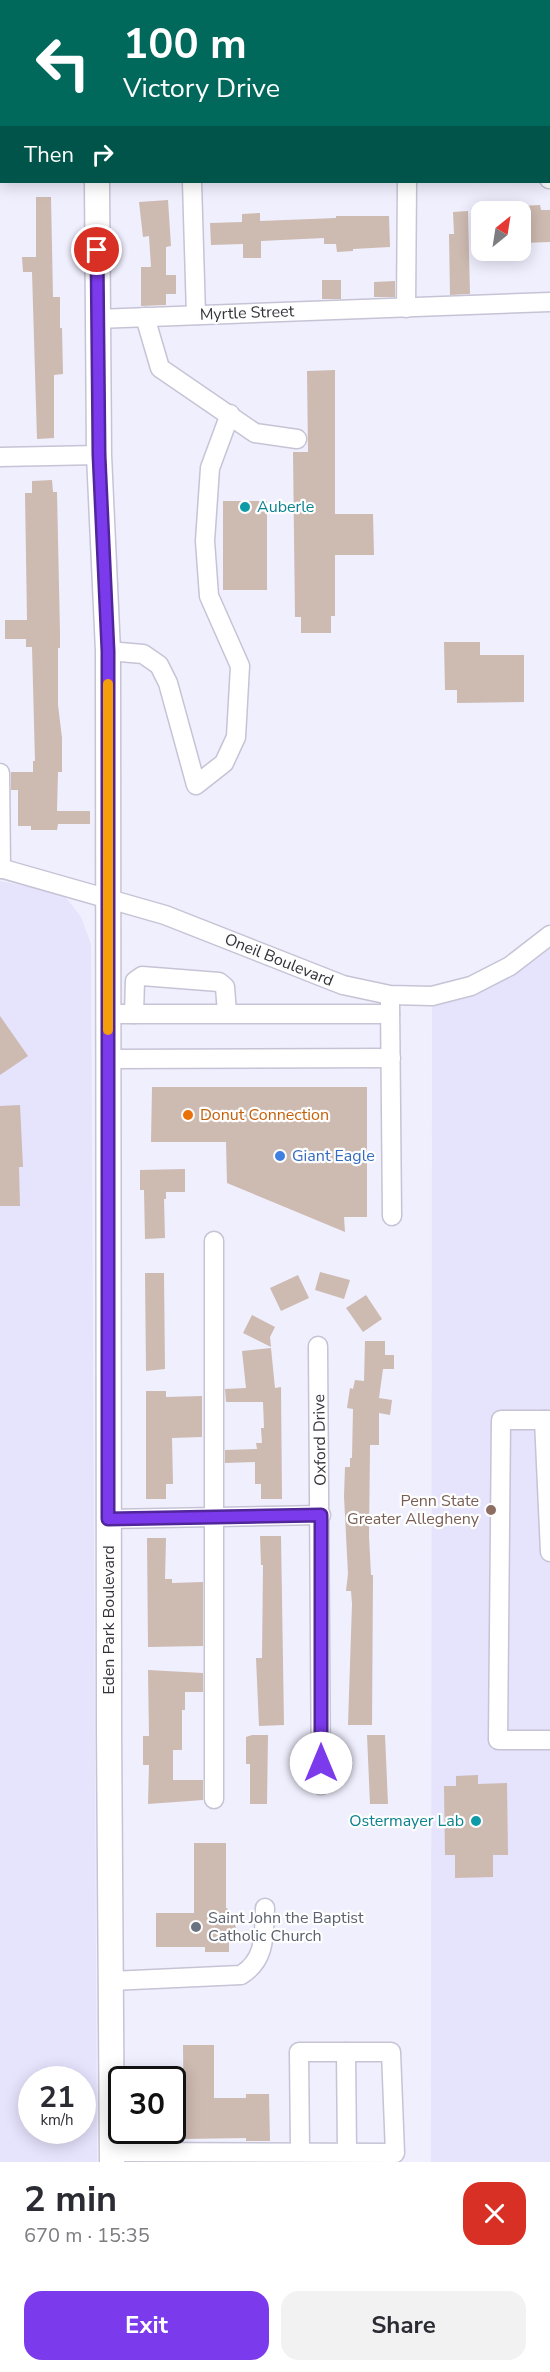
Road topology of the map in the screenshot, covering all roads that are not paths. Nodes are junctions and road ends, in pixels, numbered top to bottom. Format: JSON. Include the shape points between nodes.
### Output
{"nodes":[{"id":1,"x":97,"y":183,"type":"edge"},
{"id":2,"x":192,"y":183,"type":"edge"},
{"id":3,"x":407,"y":183,"type":"edge"},
{"id":4,"x":550,"y":302,"type":"edge"},
{"id":5,"x":401,"y":308,"type":"junction"},
{"id":6,"x":196,"y":315,"type":"junction"},
{"id":7,"x":145,"y":317,"type":"junction"},
{"id":8,"x":97,"y":319,"type":"junction"},
{"id":9,"x":230,"y":414,"type":"junction"},
{"id":10,"x":297,"y":439,"type":"dead end"},
{"id":11,"x":99,"y":455,"type":"junction"},
{"id":12,"x":0,"y":457,"type":"edge"},
{"id":13,"x":108,"y":651,"type":"junction"},
{"id":14,"x":0,"y":773,"type":"edge"},
{"id":15,"x":1,"y":868,"type":"edge"},
{"id":16,"x":108,"y":899,"type":"junction"},
{"id":17,"x":546,"y":946,"type":"edge"},
{"id":18,"x":390,"y":995,"type":"junction"},
{"id":19,"x":227,"y":1013,"type":"junction"},
{"id":20,"x":108,"y":1014,"type":"junction"},
{"id":21,"x":134,"y":1014,"type":"junction"},
{"id":22,"x":390,"y":1014,"type":"junction"},
{"id":23,"x":391,"y":1058,"type":"junction"},
{"id":24,"x":108,"y":1059,"type":"junction"},
{"id":25,"x":392,"y":1216,"type":"dead end"},
{"id":26,"x":214,"y":1241,"type":"dead end"},
{"id":27,"x":318,"y":1346,"type":"dead end"},
{"id":28,"x":547,"y":1420,"type":"edge"},
{"id":29,"x":321,"y":1515,"type":"junction"},
{"id":30,"x":215,"y":1517,"type":"junction"},
{"id":31,"x":108,"y":1519,"type":"junction"},
{"id":32,"x":550,"y":1552,"type":"edge"},
{"id":33,"x":550,"y":1740,"type":"edge"},
{"id":34,"x":321,"y":1785,"type":"dead end"},
{"id":35,"x":214,"y":1799,"type":"dead end"},
{"id":36,"x":265,"y":1908,"type":"dead end"},
{"id":37,"x":111,"y":1981,"type":"junction"},
{"id":38,"x":346,"y":2052,"type":"junction"},
{"id":39,"x":300,"y":2152,"type":"junction"},
{"id":40,"x":347,"y":2152,"type":"junction"},
{"id":41,"x":112,"y":2157,"type":"edge"}],
"edges":[{"from":1,"to":8,"type":"main road","name":"Eden Park Boulevard"},
{"from":2,"to":6,"type":"street"},
{"from":3,"to":5,"type":"street"},
{"from":4,"to":5,"type":"street","name":"Myrtle Street"},
{"from":5,"to":6,"type":"street","name":"Myrtle Street"},
{"from":6,"to":7,"type":"street","name":"Myrtle Street"},
{"from":7,"to":8,"type":"street","name":"Myrtle Street"},
{"from":7,"to":9,"type":"street","via":[[160,369]]},
{"from":8,"to":11,"type":"main road","name":"Eden Park Boulevard"},
{"from":9,"to":10,"type":"street","via":[[255,433]]},
{"from":9,"to":13,"type":"street","via":[[210,468],[205,541],[209,596],[240,666],[236,737],[224,763],[196,785],[168,683],[159,665],[143,654]]},
{"from":11,"to":12,"type":"street"},
{"from":11,"to":13,"type":"main road","name":"Eden Park Boulevard"},
{"from":13,"to":16,"type":"main road","name":"Eden Park Boulevard"},
{"from":14,"to":15,"type":"street"},
{"from":15,"to":16,"type":"street","name":"Oneil Boulevard"},
{"from":16,"to":18,"type":"street","name":"Oneil Boulevard","via":[[165,915],[343,985]]},
{"from":16,"to":20,"type":"main road","name":"Eden Park Boulevard"},
{"from":17,"to":18,"type":"street","name":"Oneil Boulevard","via":[[471,986],[432,996]]},
{"from":18,"to":22,"type":"street"},
{"from":19,"to":21,"type":"street"},
{"from":19,"to":21,"type":"street","via":[[225,987],[219,982],[142,976],[135,981]]},
{"from":19,"to":22,"type":"street"},
{"from":20,"to":21,"type":"street"},
{"from":20,"to":24,"type":"main road","name":"Eden Park Boulevard"},
{"from":22,"to":23,"type":"street"},
{"from":23,"to":24,"type":"street"},
{"from":23,"to":25,"type":"street"},
{"from":24,"to":31,"type":"main road","name":"Eden Park Boulevard"},
{"from":26,"to":30,"type":"street"},
{"from":27,"to":29,"type":"street","name":"Oxford Drive"},
{"from":28,"to":32,"type":"street"},
{"from":28,"to":33,"type":"street","via":[[501,1420],[498,1740]]},
{"from":29,"to":30,"type":"street"},
{"from":29,"to":34,"type":"street","name":"Oxford Drive"},
{"from":30,"to":31,"type":"street"},
{"from":30,"to":35,"type":"street"},
{"from":31,"to":37,"type":"main road","name":"Eden Park Boulevard"},
{"from":36,"to":37,"type":"street","via":[[264,1943],[249,1970],[241,1975]]},
{"from":37,"to":41,"type":"main road","name":"Eden Park Boulevard"},
{"from":38,"to":39,"type":"street","via":[[299,2052]]},
{"from":38,"to":40,"type":"street"},
{"from":38,"to":40,"type":"street","via":[[391,2052],[395,2153]]},
{"from":39,"to":40,"type":"street"},
{"from":39,"to":41,"type":"street"}]}
